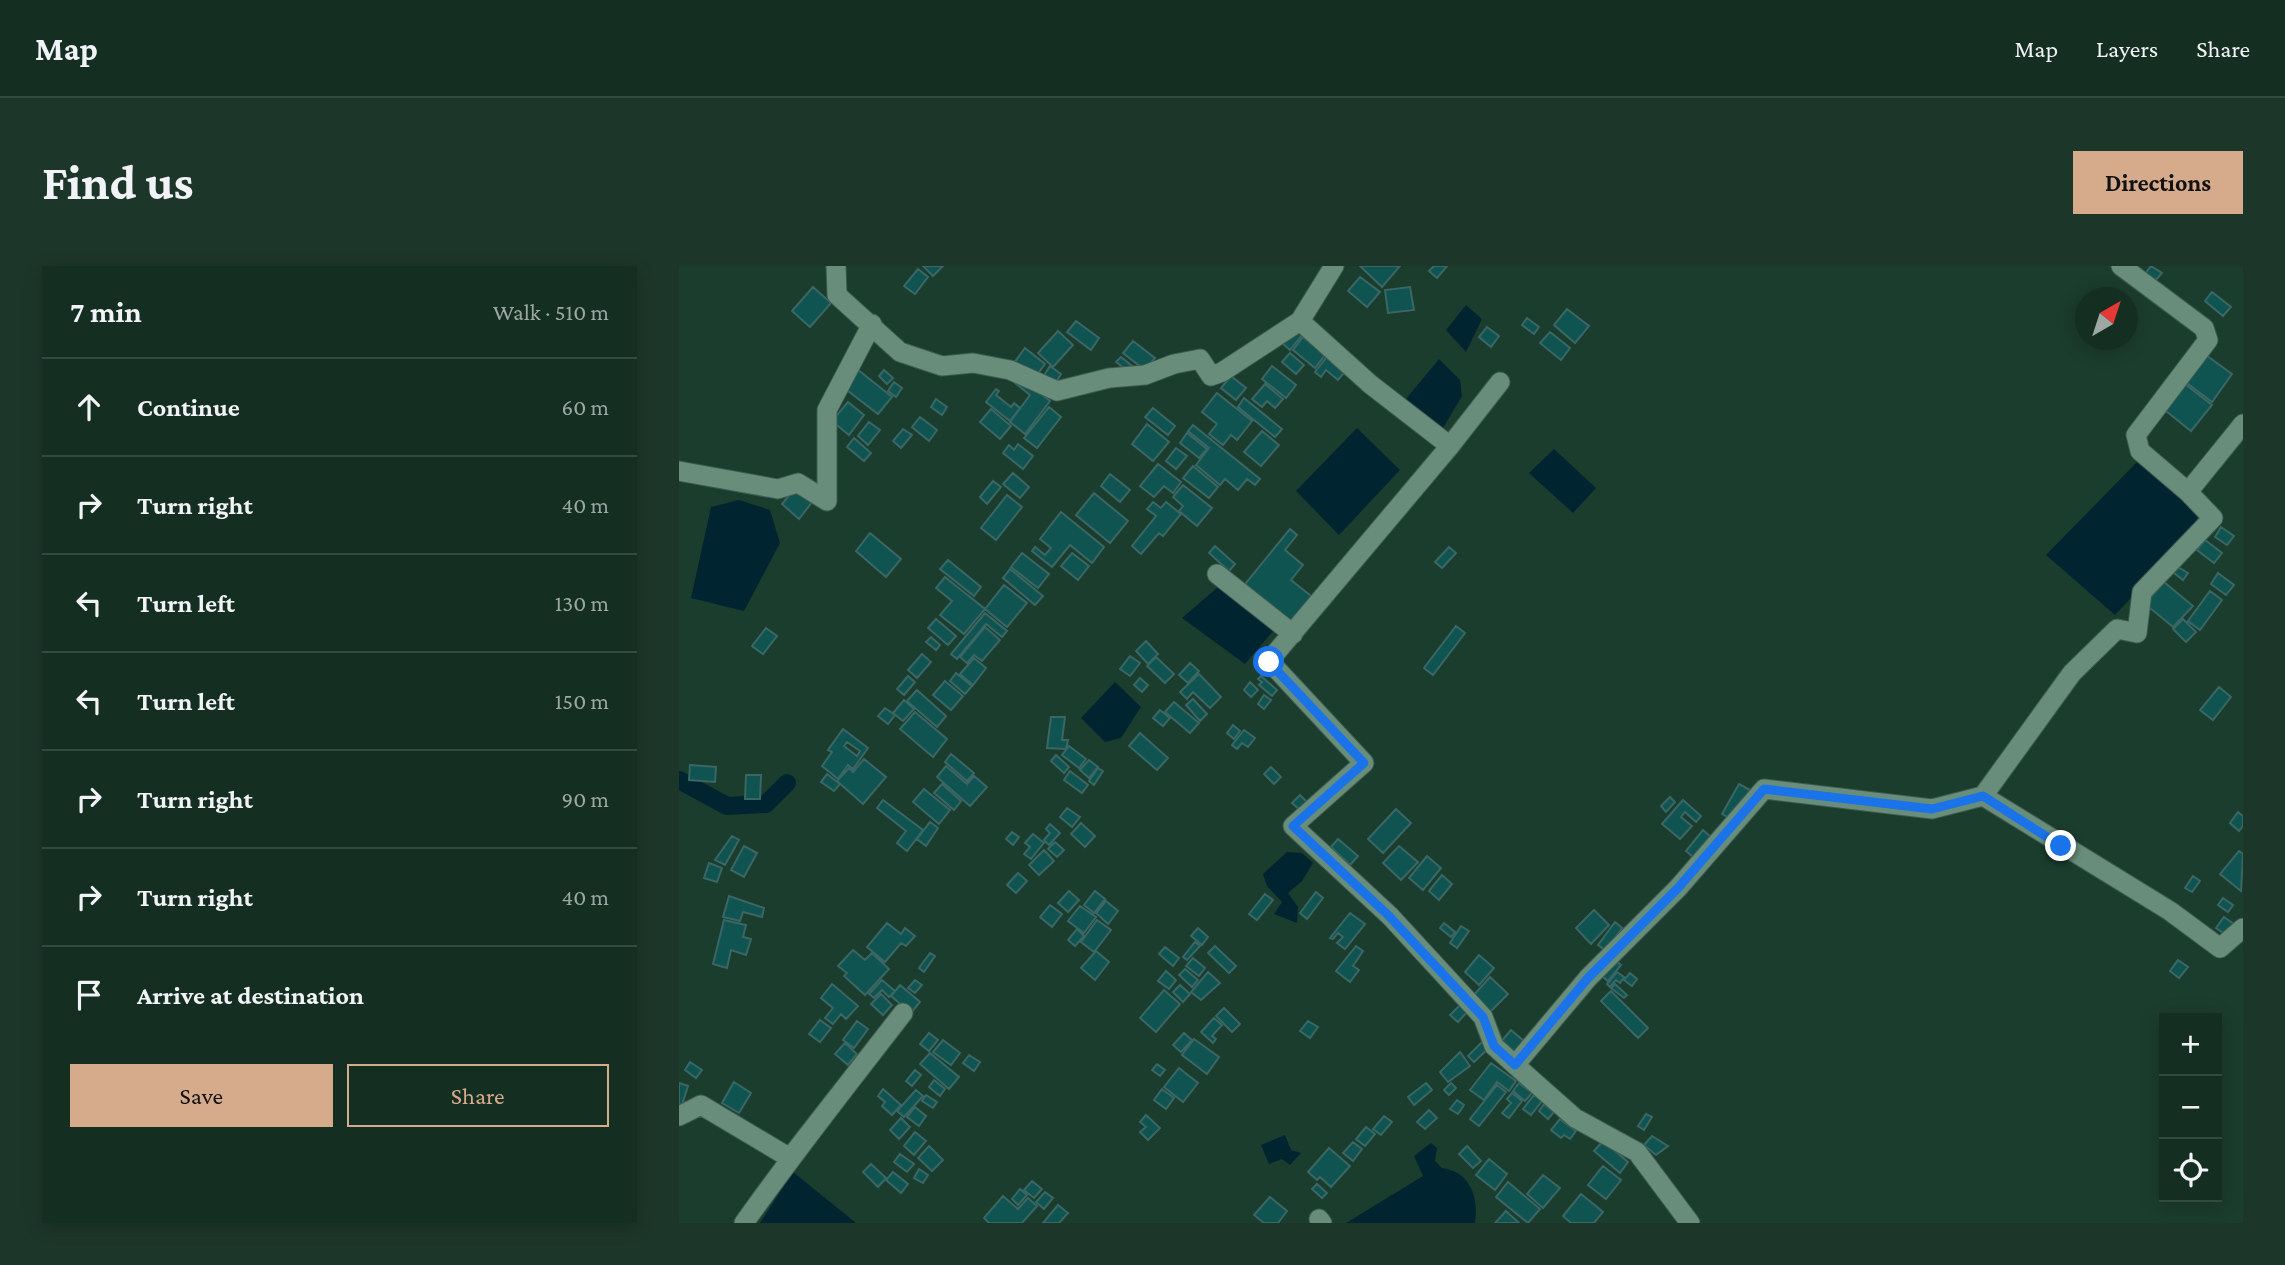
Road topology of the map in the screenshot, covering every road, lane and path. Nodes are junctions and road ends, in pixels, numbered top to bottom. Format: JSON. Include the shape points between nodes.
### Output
{"nodes":[{"id":1,"x":836,"y":266,"type":"edge"},
{"id":2,"x":1334,"y":266,"type":"edge"},
{"id":3,"x":2121,"y":266,"type":"edge"},
{"id":4,"x":1300,"y":321,"type":"junction"},
{"id":5,"x":872,"y":324,"type":"junction"},
{"id":6,"x":1500,"y":382,"type":"dead end"},
{"id":7,"x":2243,"y":424,"type":"edge"},
{"id":8,"x":1450,"y":446,"type":"junction"},
{"id":9,"x":679,"y":471,"type":"edge"},
{"id":10,"x":2188,"y":492,"type":"junction"},
{"id":11,"x":1217,"y":574,"type":"dead end"},
{"id":12,"x":1293,"y":634,"type":"junction"},
{"id":13,"x":1983,"y":796,"type":"junction"},
{"id":14,"x":2243,"y":928,"type":"edge"},
{"id":15,"x":1515,"y":1065,"type":"junction"},
{"id":16,"x":679,"y":1116,"type":"edge"},
{"id":17,"x":790,"y":1158,"type":"junction"},
{"id":18,"x":744,"y":1223,"type":"edge"},
{"id":19,"x":1690,"y":1223,"type":"edge"}],
"edges":[{"from":1,"to":5,"type":"street","via":[[837,295]]},
{"from":2,"to":4,"type":"street"},
{"from":3,"to":10,"type":"street","via":[[2204,328],[2208,340],[2136,435],[2140,451]]},
{"from":4,"to":5,"type":"street","via":[[1211,376],[1200,359],[1145,375],[1057,391],[1010,370],[973,362],[943,366],[899,352]]},
{"from":4,"to":8,"type":"street","via":[[1370,384]]},
{"from":5,"to":9,"type":"street","via":[[827,410],[827,501],[798,483],[778,489]]},
{"from":6,"to":8,"type":"street"},
{"from":7,"to":10,"type":"street"},
{"from":8,"to":12,"type":"street"},
{"from":10,"to":13,"type":"street","via":[[2213,518],[2142,592],[2137,634],[2117,629],[2072,673]]},
{"from":11,"to":12,"type":"street"},
{"from":12,"to":15,"type":"street","via":[[1269,662],[1364,763],[1293,826],[1408,936],[1483,1017],[1494,1046]]},
{"from":13,"to":14,"type":"street","via":[[2170,911],[2220,948]]},
{"from":13,"to":15,"type":"street","via":[[1932,809],[1764,789],[1678,888],[1588,978]]},
{"from":15,"to":19,"type":"street","via":[[1575,1118],[1637,1152]]},
{"from":16,"to":17,"type":"street","via":[[701,1105]]},
{"from":17,"to":17,"type":"street","via":[[895,1024],[903,1013]]},
{"from":17,"to":18,"type":"street"}]}
